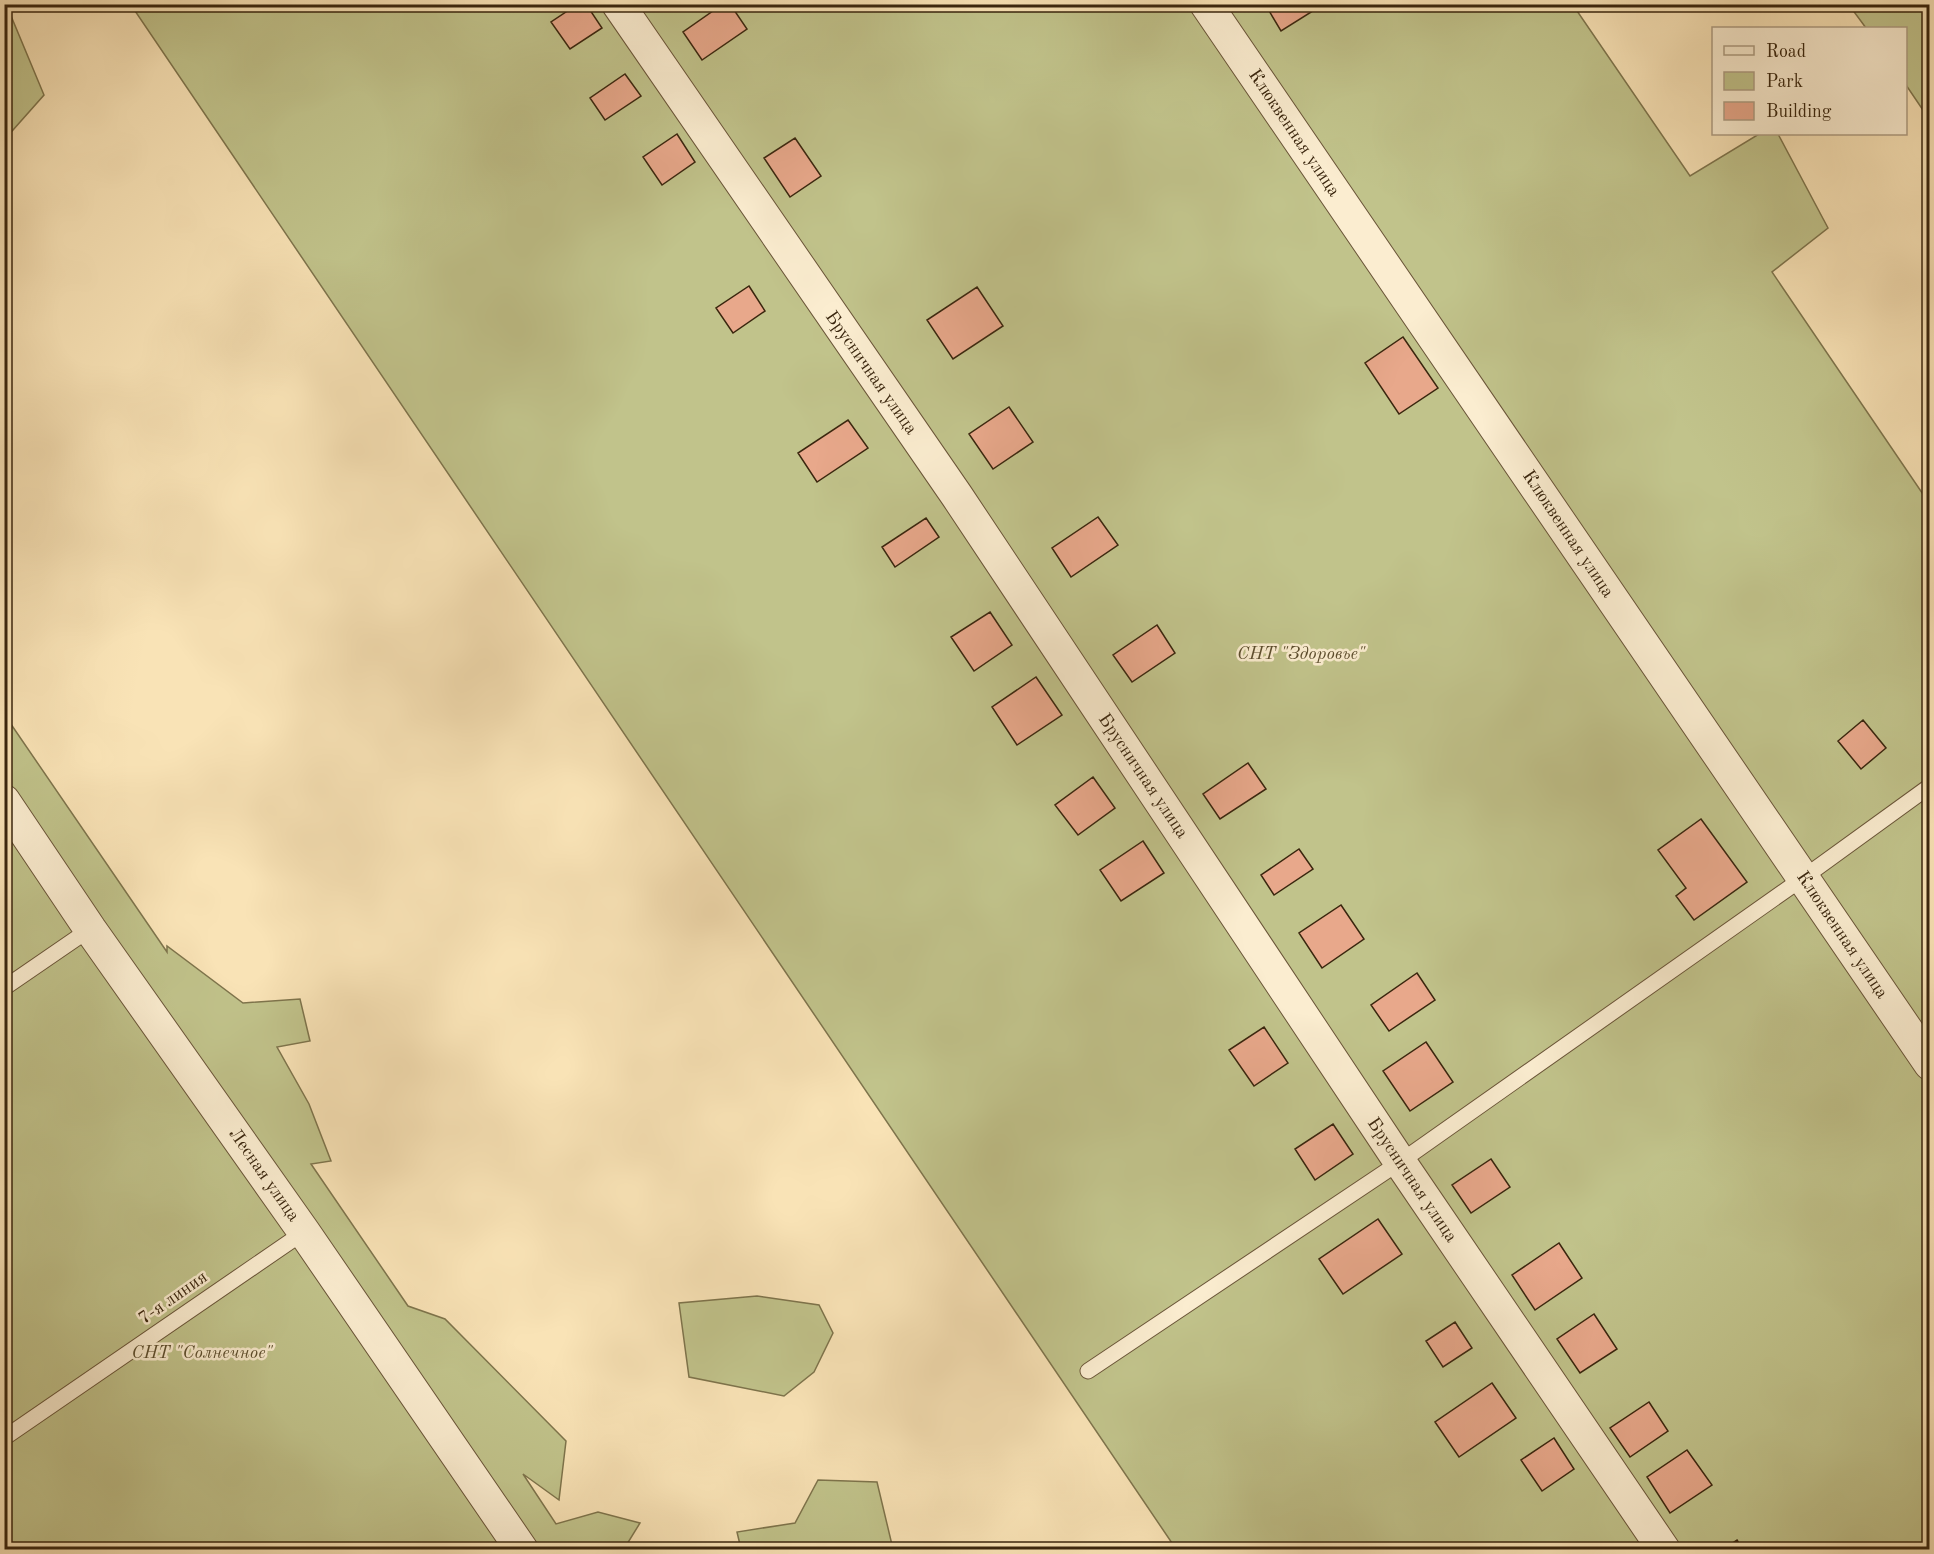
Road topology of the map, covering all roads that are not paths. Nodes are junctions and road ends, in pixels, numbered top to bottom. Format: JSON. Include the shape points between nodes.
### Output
{"nodes":[{"id":1,"x":618,"y":4,"type":"edge"},
{"id":2,"x":1206,"y":4,"type":"edge"},
{"id":3,"x":1929,"y":786,"type":"edge"},
{"id":4,"x":4,"y":801,"type":"edge"},
{"id":5,"x":1803,"y":878,"type":"junction"},
{"id":6,"x":90,"y":929,"type":"junction"},
{"id":7,"x":4,"y":988,"type":"edge"},
{"id":8,"x":1929,"y":1064,"type":"edge"},
{"id":9,"x":1400,"y":1162,"type":"junction"},
{"id":10,"x":304,"y":1232,"type":"junction"},
{"id":11,"x":1088,"y":1371,"type":"dead end"},
{"id":12,"x":4,"y":1438,"type":"edge"},
{"id":13,"x":512,"y":1546,"type":"edge"},
{"id":14,"x":1664,"y":1550,"type":"edge"}],
"edges":[{"from":1,"to":9,"type":"street","name":"Брусничная улица","via":[[957,496]]},
{"from":2,"to":5,"type":"street","name":"Клюквенная улица"},
{"from":3,"to":5,"type":"lane"},
{"from":4,"to":6,"type":"street","name":"Лесная улица"},
{"from":5,"to":8,"type":"street","name":"Клюквенная улица"},
{"from":5,"to":9,"type":"lane"},
{"from":6,"to":7,"type":"lane"},
{"from":6,"to":10,"type":"street","name":"Лесная улица"},
{"from":9,"to":11,"type":"lane"},
{"from":9,"to":14,"type":"street","name":"Брусничная улица"},
{"from":10,"to":12,"type":"lane","name":"7-я линия"},
{"from":10,"to":13,"type":"street","name":"Лесная улица"}]}
